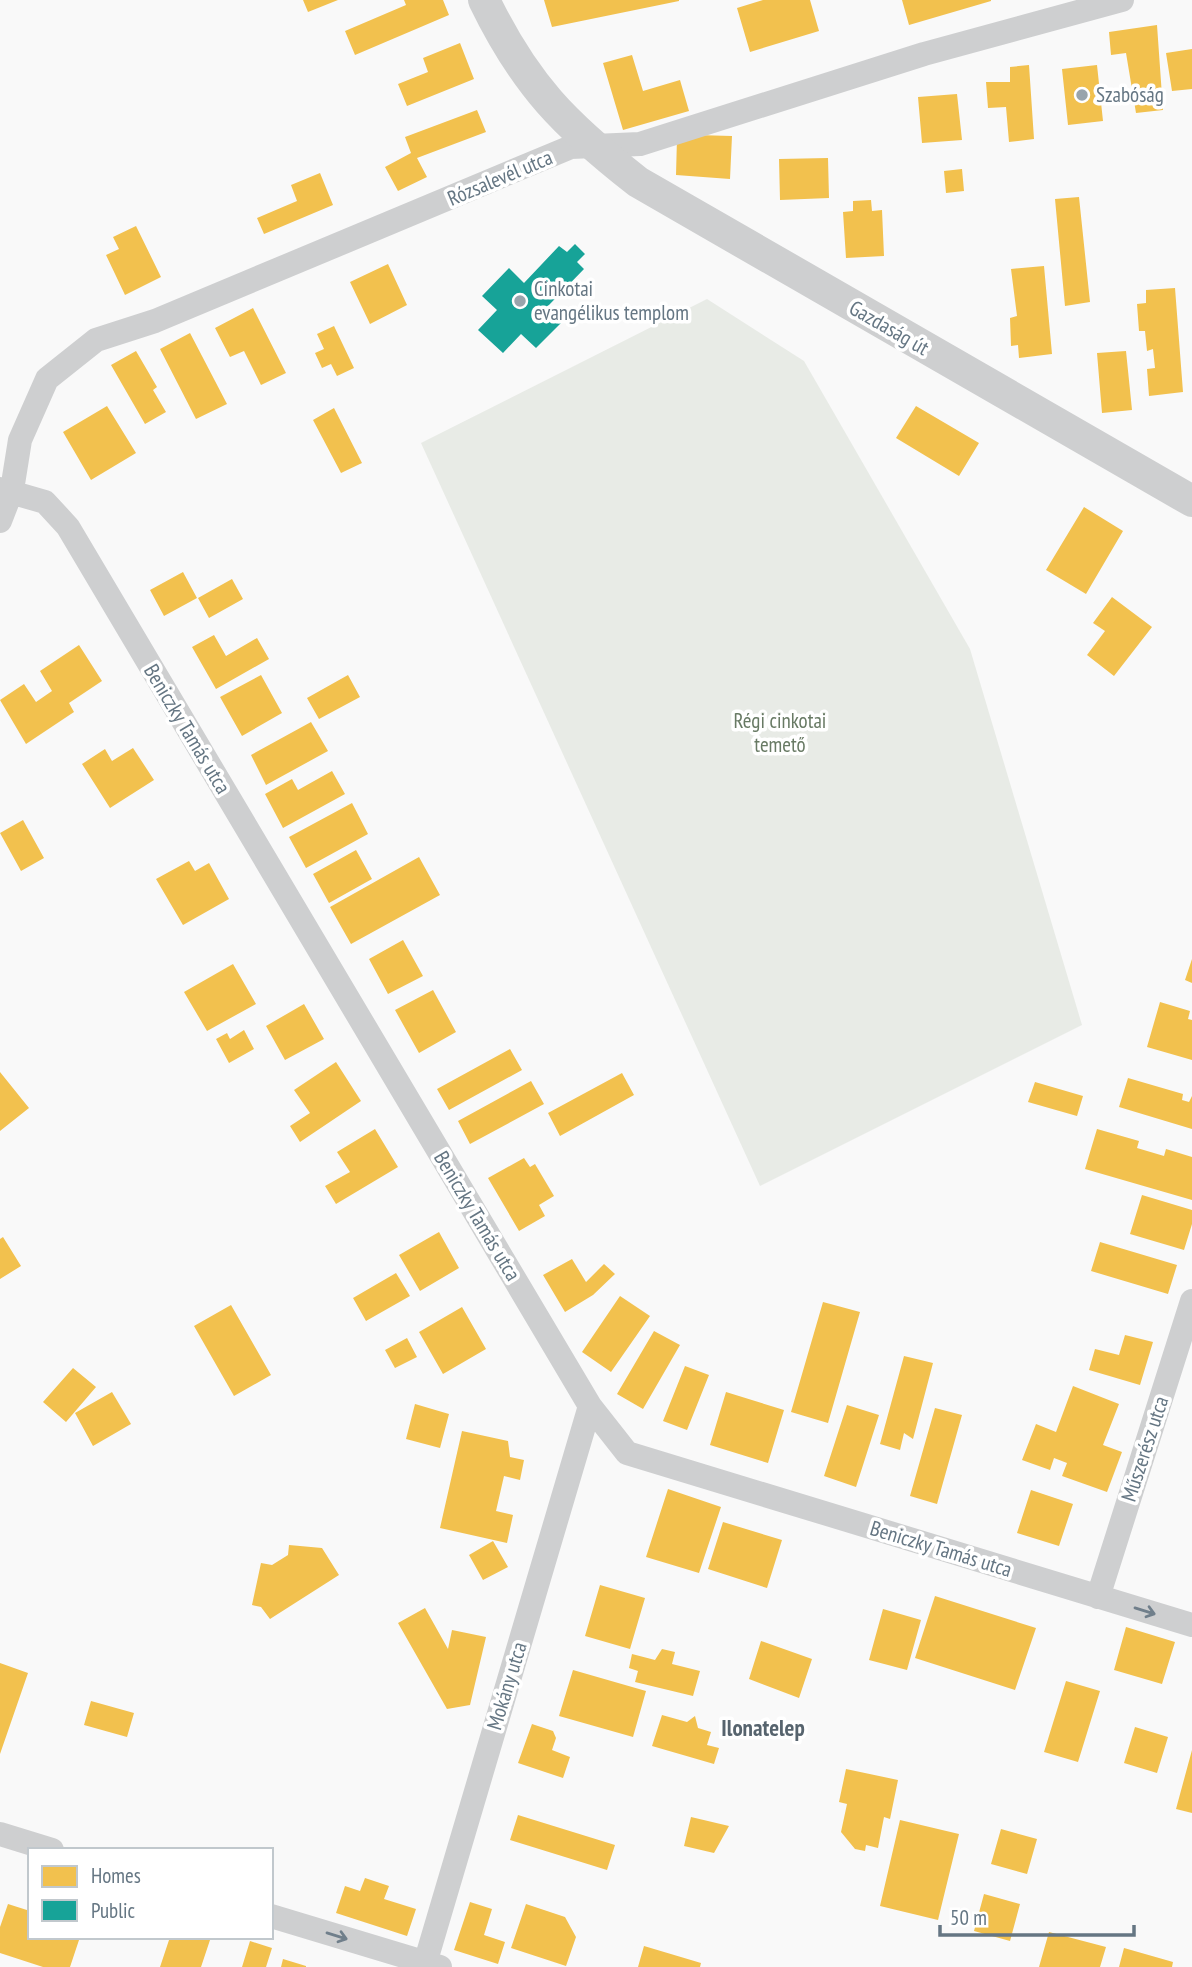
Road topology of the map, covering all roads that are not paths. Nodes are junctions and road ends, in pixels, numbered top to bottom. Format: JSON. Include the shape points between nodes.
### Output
{"nodes":[{"id":1,"x":484,"y":0,"type":"edge"},
{"id":2,"x":1122,"y":0,"type":"edge"},
{"id":3,"x":592,"y":147,"type":"junction"},
{"id":4,"x":6,"y":489,"type":"edge"},
{"id":5,"x":1192,"y":500,"type":"edge"},
{"id":6,"x":0,"y":521,"type":"edge"},
{"id":7,"x":1192,"y":1301,"type":"edge"},
{"id":8,"x":590,"y":1406,"type":"junction"},
{"id":9,"x":1098,"y":1597,"type":"junction"},
{"id":10,"x":1192,"y":1625,"type":"edge"},
{"id":11,"x":0,"y":1834,"type":"edge"},
{"id":12,"x":46,"y":1848,"type":"edge"},
{"id":13,"x":273,"y":1917,"type":"edge"},
{"id":14,"x":430,"y":1965,"type":"edge"}],
"edges":[{"from":1,"to":3,"type":"street","name":"Gazdaság út","via":[[527,75],[561,118]]},
{"from":2,"to":3,"type":"street","name":"Rózsalevél utca","via":[[924,54],[640,144]]},
{"from":3,"to":4,"type":"street","name":"Rózsalevél utca","via":[[571,147],[168,316],[96,340],[47,379],[20,440]]},
{"from":3,"to":5,"type":"street","name":"Gazdaság út","via":[[678,207]]},
{"from":4,"to":6,"type":"street","name":"Rózsalevél utca"},
{"from":4,"to":8,"type":"street","name":"Beniczky Tamás utca","via":[[45,502],[68,527]]},
{"from":7,"to":9,"type":"street","name":"Műszerész utca"},
{"from":8,"to":9,"type":"street","name":"Beniczky Tamás utca","via":[[627,1453]]},
{"from":8,"to":14,"type":"street","name":"Mokány utca"},
{"from":9,"to":10,"type":"street","name":"Beniczky Tamás utca","one_way":true},
{"from":11,"to":12,"type":"street"},
{"from":13,"to":14,"type":"street","one_way":true}]}
